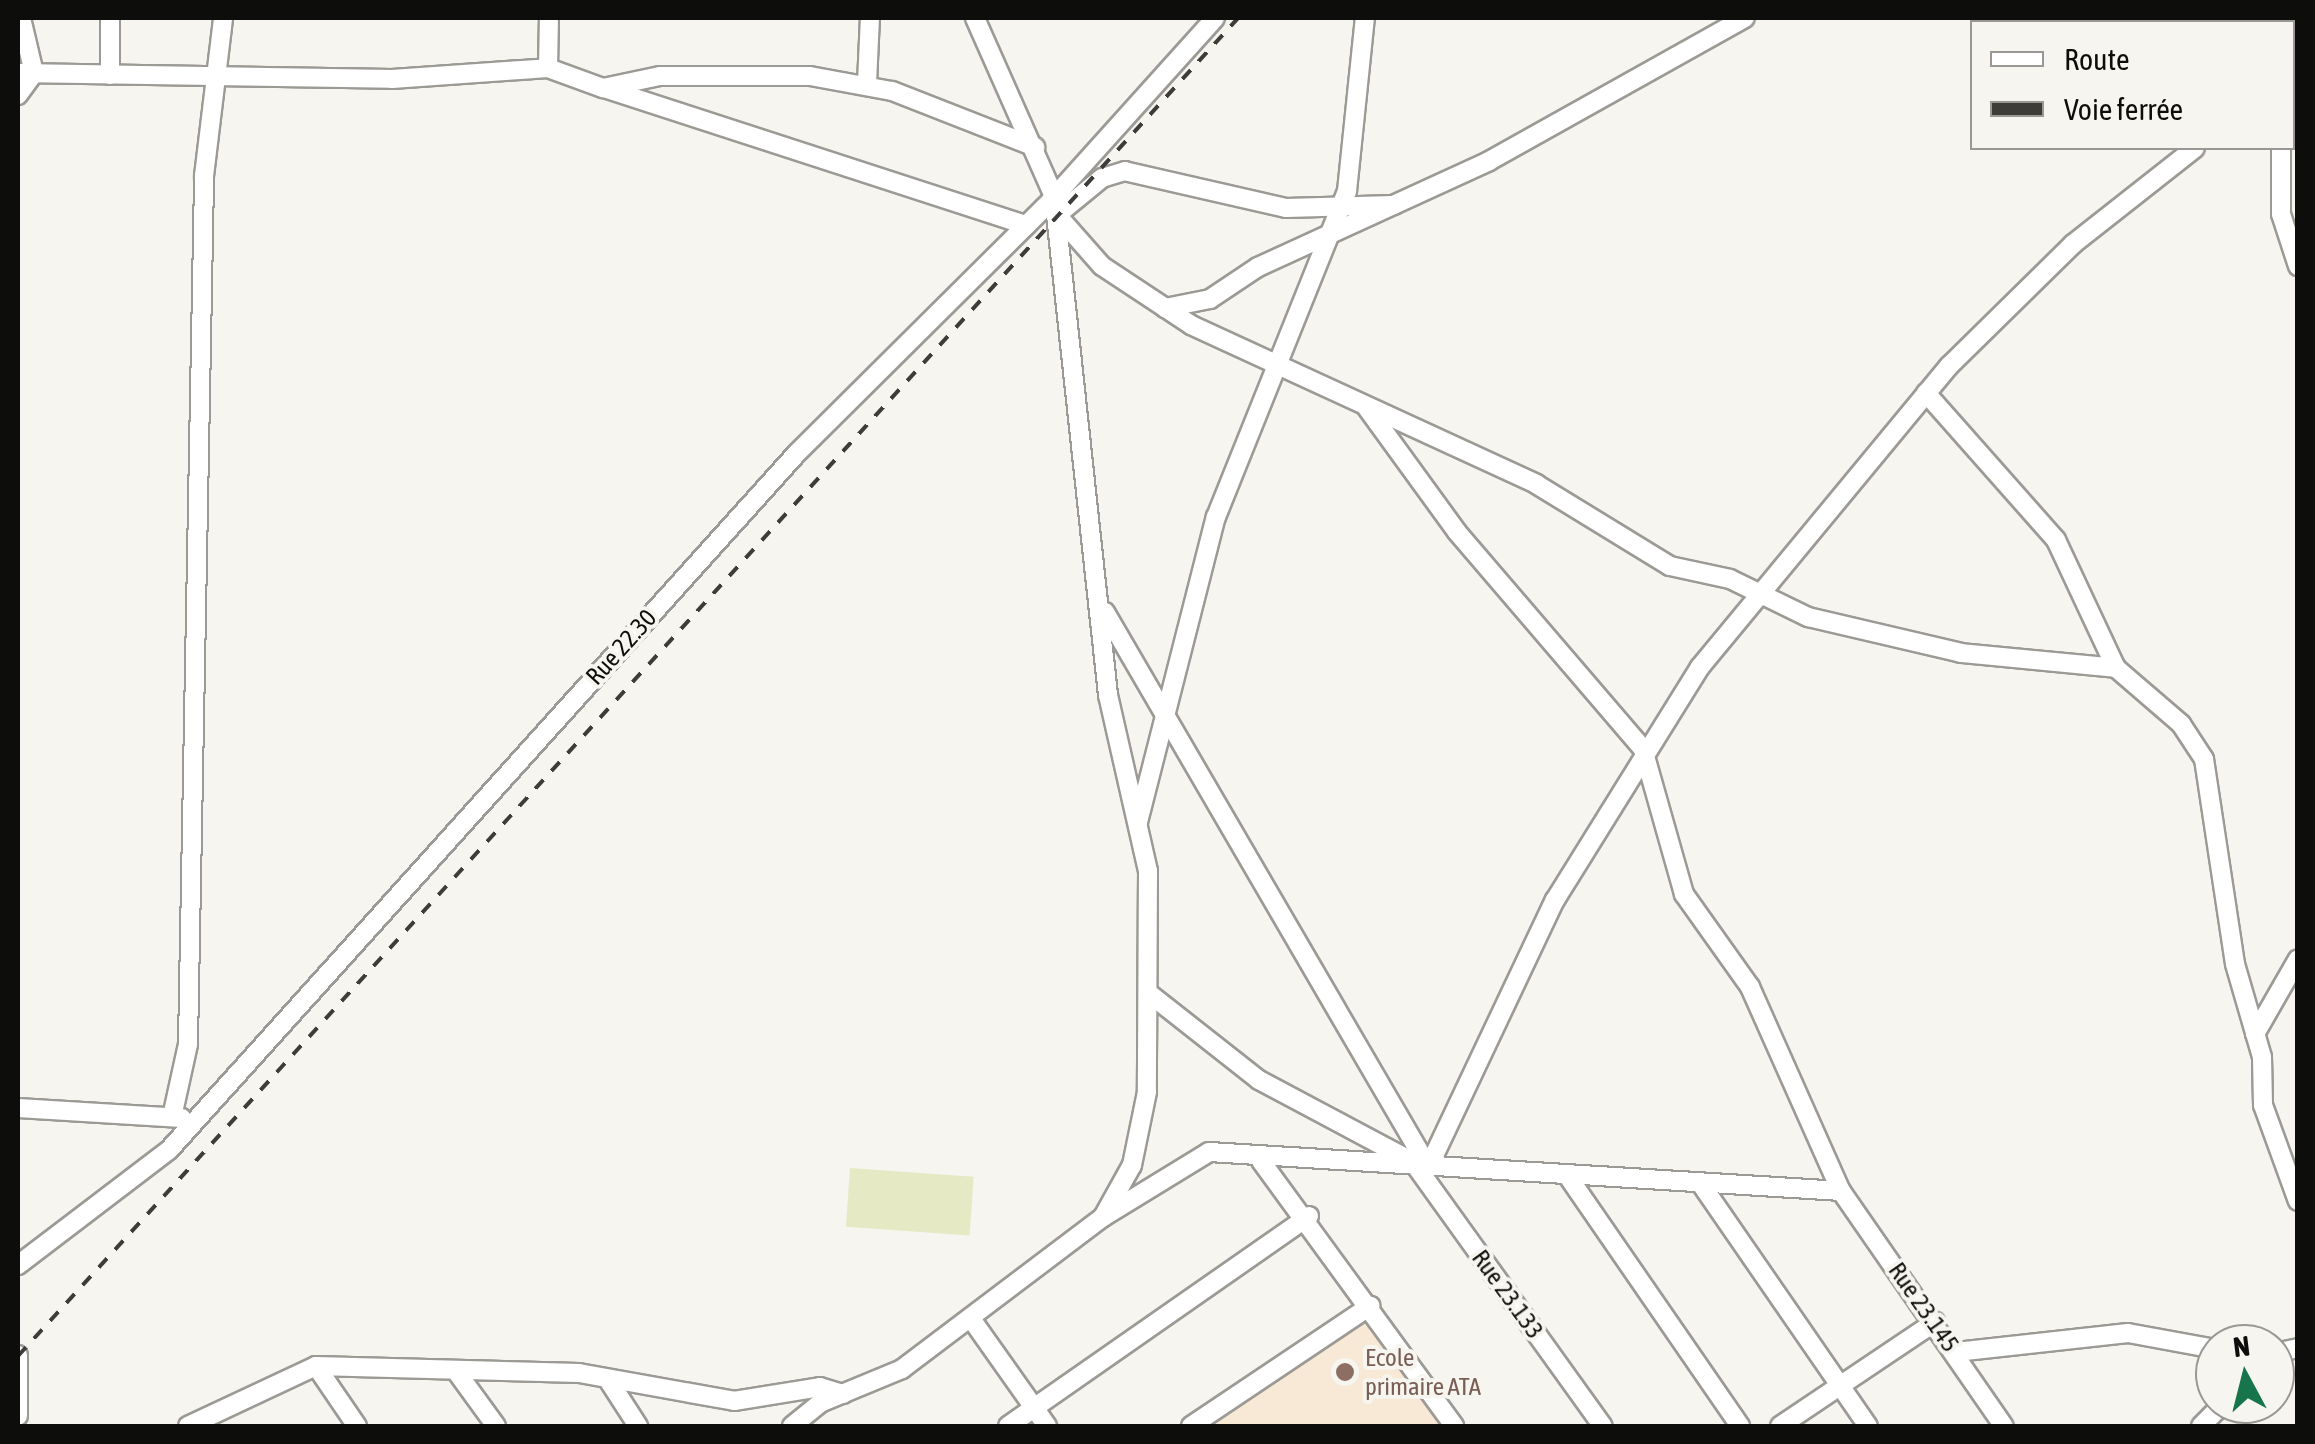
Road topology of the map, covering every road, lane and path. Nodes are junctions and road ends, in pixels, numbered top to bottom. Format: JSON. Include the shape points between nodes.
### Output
{"nodes":[{"id":1,"x":22,"y":18,"type":"edge"},
{"id":2,"x":110,"y":18,"type":"edge"},
{"id":3,"x":223,"y":18,"type":"edge"},
{"id":4,"x":549,"y":18,"type":"edge"},
{"id":5,"x":870,"y":18,"type":"edge"},
{"id":6,"x":975,"y":18,"type":"edge"},
{"id":7,"x":1216,"y":18,"type":"edge"},
{"id":8,"x":1365,"y":18,"type":"edge"},
{"id":9,"x":1745,"y":18,"type":"edge"},
{"id":10,"x":548,"y":68,"type":"junction"},
{"id":11,"x":26,"y":73,"type":"edge"},
{"id":12,"x":110,"y":75,"type":"junction"},
{"id":13,"x":214,"y":77,"type":"junction"},
{"id":14,"x":867,"y":84,"type":"junction"},
{"id":15,"x":604,"y":88,"type":"junction"},
{"id":16,"x":18,"y":95,"type":"edge"},
{"id":17,"x":1035,"y":147,"type":"junction"},
{"id":18,"x":2192,"y":150,"type":"edge"},
{"id":19,"x":2281,"y":150,"type":"edge"},
{"id":20,"x":1340,"y":205,"type":"junction"},
{"id":21,"x":1394,"y":205,"type":"junction"},
{"id":22,"x":1056,"y":206,"type":"junction"},
{"id":23,"x":1026,"y":225,"type":"junction"},
{"id":24,"x":1326,"y":237,"type":"junction"},
{"id":25,"x":2298,"y":266,"type":"edge"},
{"id":26,"x":1165,"y":308,"type":"junction"},
{"id":27,"x":1272,"y":369,"type":"junction"},
{"id":28,"x":1926,"y":393,"type":"junction"},
{"id":29,"x":1367,"y":408,"type":"junction"},
{"id":30,"x":1758,"y":591,"type":"junction"},
{"id":31,"x":1102,"y":607,"type":"junction"},
{"id":32,"x":2116,"y":668,"type":"junction"},
{"id":33,"x":1169,"y":720,"type":"junction"},
{"id":34,"x":1642,"y":749,"type":"junction"},
{"id":35,"x":1138,"y":822,"type":"junction"},
{"id":36,"x":2298,"y":959,"type":"edge"},
{"id":37,"x":1151,"y":996,"type":"junction"},
{"id":38,"x":2254,"y":1034,"type":"junction"},
{"id":39,"x":18,"y":1108,"type":"edge"},
{"id":40,"x":172,"y":1116,"type":"junction"},
{"id":41,"x":198,"y":1119,"type":"junction"},
{"id":42,"x":1261,"y":1160,"type":"junction"},
{"id":43,"x":1423,"y":1163,"type":"junction"},
{"id":44,"x":1566,"y":1175,"type":"junction"},
{"id":45,"x":1701,"y":1184,"type":"junction"},
{"id":46,"x":1841,"y":1191,"type":"junction"},
{"id":47,"x":2298,"y":1200,"type":"edge"},
{"id":48,"x":1103,"y":1216,"type":"junction"},
{"id":49,"x":1309,"y":1216,"type":"junction"},
{"id":50,"x":18,"y":1265,"type":"edge"},
{"id":51,"x":1370,"y":1306,"type":"junction"},
{"id":52,"x":972,"y":1320,"type":"junction"},
{"id":53,"x":1935,"y":1322,"type":"junction"},
{"id":54,"x":2195,"y":1345,"type":"edge"},
{"id":55,"x":1956,"y":1352,"type":"junction"},
{"id":56,"x":18,"y":1355,"type":"edge"},
{"id":57,"x":316,"y":1366,"type":"junction"},
{"id":58,"x":456,"y":1371,"type":"junction"},
{"id":59,"x":608,"y":1380,"type":"junction"},
{"id":60,"x":1840,"y":1388,"type":"junction"},
{"id":61,"x":843,"y":1394,"type":"junction"},
{"id":62,"x":1034,"y":1408,"type":"junction"},
{"id":63,"x":18,"y":1416,"type":"edge"},
{"id":64,"x":1593,"y":1423,"type":"edge"},
{"id":65,"x":188,"y":1426,"type":"edge"},
{"id":66,"x":357,"y":1426,"type":"edge"},
{"id":67,"x":496,"y":1426,"type":"edge"},
{"id":68,"x":638,"y":1426,"type":"edge"},
{"id":69,"x":792,"y":1426,"type":"edge"},
{"id":70,"x":1008,"y":1426,"type":"edge"},
{"id":71,"x":1047,"y":1426,"type":"edge"},
{"id":72,"x":1191,"y":1426,"type":"edge"},
{"id":73,"x":1454,"y":1426,"type":"edge"},
{"id":74,"x":1740,"y":1426,"type":"edge"},
{"id":75,"x":1780,"y":1426,"type":"edge"},
{"id":76,"x":1868,"y":1426,"type":"edge"},
{"id":77,"x":2004,"y":1426,"type":"edge"}],
"edges":[{"from":1,"to":11,"type":"street"},
{"from":2,"to":12,"type":"street"},
{"from":3,"to":13,"type":"street"},
{"from":4,"to":10,"type":"street"},
{"from":5,"to":14,"type":"street"},
{"from":6,"to":17,"type":"street"},
{"from":7,"to":22,"type":"street","name":"Rue 22.30"},
{"from":8,"to":20,"type":"street"},
{"from":9,"to":21,"type":"street"},
{"from":10,"to":13,"type":"street"},
{"from":10,"to":15,"type":"street"},
{"from":11,"to":12,"type":"street"},
{"from":11,"to":16,"type":"street"},
{"from":12,"to":13,"type":"street"},
{"from":13,"to":40,"type":"street","via":[[204,176],[188,1044]]},
{"from":14,"to":15,"type":"street","via":[[714,73]]},
{"from":14,"to":17,"type":"street"},
{"from":15,"to":23,"type":"street"},
{"from":17,"to":22,"type":"street"},
{"from":18,"to":28,"type":"street","via":[[2073,244]]},
{"from":19,"to":25,"type":"street","via":[[2282,214]]},
{"from":20,"to":21,"type":"street"},
{"from":20,"to":22,"type":"street","via":[[1286,208],[1125,171]]},
{"from":20,"to":24,"type":"street"},
{"from":21,"to":24,"type":"street"},
{"from":22,"to":23,"type":"street","name":"Rue 22.30"},
{"from":22,"to":26,"type":"street","via":[[1102,266]]},
{"from":22,"to":31,"type":"street"},
{"from":23,"to":41,"type":"street","name":"Rue 22.30","via":[[798,452]]},
{"from":24,"to":26,"type":"street","via":[[1210,299]]},
{"from":24,"to":27,"type":"street"},
{"from":26,"to":27,"type":"street"},
{"from":27,"to":29,"type":"street"},
{"from":27,"to":33,"type":"street","via":[[1192,592]]},
{"from":28,"to":30,"type":"street","via":[[1812,540]]},
{"from":28,"to":32,"type":"street","via":[[2056,540]]},
{"from":29,"to":30,"type":"street","via":[[1570,501],[1653,558]]},
{"from":29,"to":34,"type":"street","via":[[1457,532]]},
{"from":30,"to":32,"type":"street","via":[[1808,616],[1961,653]]},
{"from":30,"to":34,"type":"street"},
{"from":31,"to":33,"type":"street","name":"Rue 23.133"},
{"from":31,"to":35,"type":"street","via":[[1112,722]]},
{"from":32,"to":38,"type":"street","via":[[2193,738],[2214,783],[2235,964]]},
{"from":33,"to":35,"type":"street"},
{"from":33,"to":43,"type":"street","name":"Rue 23.133"},
{"from":34,"to":43,"type":"street","via":[[1494,1013]]},
{"from":34,"to":46,"type":"street","name":"Rue 23.145","via":[[1684,894],[1750,988]]},
{"from":35,"to":37,"type":"street","via":[[1152,905]]},
{"from":36,"to":38,"type":"street"},
{"from":37,"to":43,"type":"street","via":[[1259,1080]]},
{"from":37,"to":48,"type":"street","via":[[1142,1124],[1123,1189]]},
{"from":38,"to":47,"type":"street","via":[[2263,1105]]},
{"from":39,"to":40,"type":"street"},
{"from":40,"to":41,"type":"street"},
{"from":41,"to":50,"type":"street","name":"Rue 22.30"},
{"from":42,"to":43,"type":"street"},
{"from":42,"to":48,"type":"street","via":[[1208,1152]]},
{"from":42,"to":49,"type":"street"},
{"from":43,"to":44,"type":"street"},
{"from":43,"to":64,"type":"street","name":"Rue 23.133"},
{"from":44,"to":45,"type":"street"},
{"from":44,"to":74,"type":"street"},
{"from":45,"to":46,"type":"street"},
{"from":45,"to":60,"type":"street"},
{"from":46,"to":53,"type":"street","name":"Rue 23.145"},
{"from":48,"to":52,"type":"street"},
{"from":49,"to":51,"type":"street"},
{"from":49,"to":62,"type":"street"},
{"from":51,"to":72,"type":"street"},
{"from":51,"to":73,"type":"street"},
{"from":52,"to":61,"type":"street","via":[[870,1388]]},
{"from":52,"to":62,"type":"street"},
{"from":53,"to":55,"type":"street","name":"Rue 23.145"},
{"from":53,"to":60,"type":"street"},
{"from":54,"to":55,"type":"street","via":[[2128,1333]]},
{"from":55,"to":77,"type":"street","name":"Rue 23.145"},
{"from":56,"to":63,"type":"street"},
{"from":57,"to":58,"type":"street"},
{"from":57,"to":65,"type":"street"},
{"from":57,"to":66,"type":"street"},
{"from":58,"to":59,"type":"street"},
{"from":58,"to":67,"type":"street"},
{"from":59,"to":61,"type":"street","via":[[734,1401],[820,1387]]},
{"from":59,"to":68,"type":"street"},
{"from":60,"to":75,"type":"street"},
{"from":60,"to":76,"type":"street"},
{"from":61,"to":69,"type":"street"},
{"from":62,"to":70,"type":"street"},
{"from":62,"to":71,"type":"street"}]}
